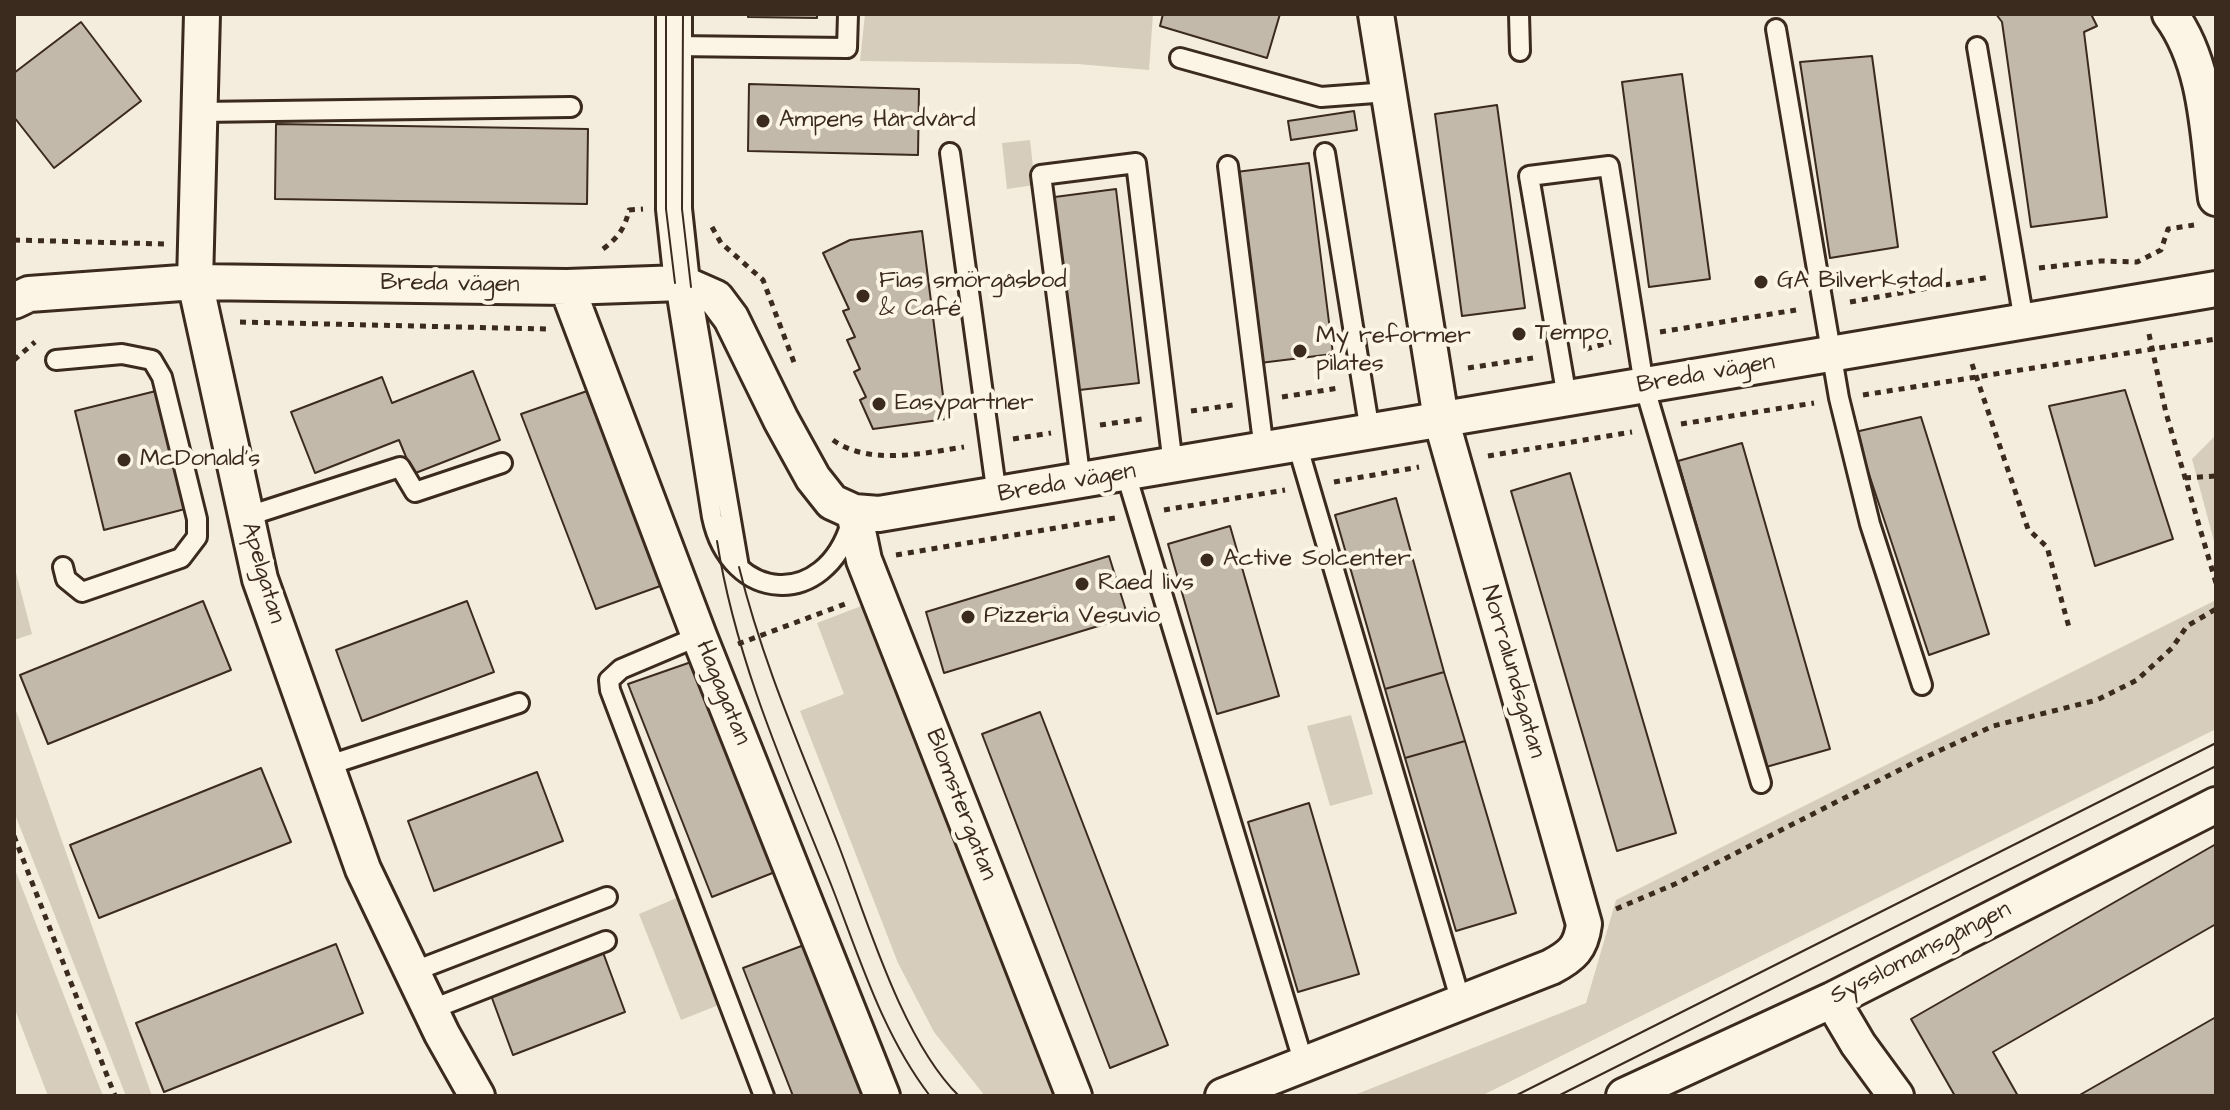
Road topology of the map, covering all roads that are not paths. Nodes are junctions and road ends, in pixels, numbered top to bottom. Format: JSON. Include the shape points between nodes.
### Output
{"nodes":[{"id":1,"x":202,"y":14,"type":"edge"},
{"id":2,"x":848,"y":14,"type":"edge"},
{"id":3,"x":1376,"y":14,"type":"edge"},
{"id":4,"x":1519,"y":14,"type":"edge"},
{"id":5,"x":2170,"y":14,"type":"edge"},
{"id":6,"x":1776,"y":29,"type":"dead end"},
{"id":7,"x":674,"y":30,"type":"edge"},
{"id":8,"x":1977,"y":47,"type":"dead end"},
{"id":9,"x":1520,"y":51,"type":"dead end"},
{"id":10,"x":1180,"y":58,"type":"dead end"},
{"id":11,"x":1388,"y":92,"type":"junction"},
{"id":12,"x":571,"y":107,"type":"dead end"},
{"id":13,"x":2210,"y":110,"type":"edge"},
{"id":14,"x":200,"y":112,"type":"junction"},
{"id":15,"x":950,"y":153,"type":"dead end"},
{"id":16,"x":1325,"y":153,"type":"dead end"},
{"id":17,"x":1228,"y":166,"type":"dead end"},
{"id":18,"x":2216,"y":198,"type":"edge"},
{"id":19,"x":195,"y":282,"type":"junction"},
{"id":20,"x":682,"y":284,"type":"junction"},
{"id":21,"x":567,"y":287,"type":"junction"},
{"id":22,"x":2216,"y":289,"type":"edge"},
{"id":23,"x":19,"y":294,"type":"edge"},
{"id":24,"x":2024,"y":321,"type":"junction"},
{"id":25,"x":1832,"y":354,"type":"junction"},
{"id":26,"x":56,"y":360,"type":"dead end"},
{"id":27,"x":1644,"y":385,"type":"junction"},
{"id":28,"x":1567,"y":398,"type":"junction"},
{"id":29,"x":1441,"y":419,"type":"junction"},
{"id":30,"x":1370,"y":432,"type":"junction"},
{"id":31,"x":1297,"y":444,"type":"junction"},
{"id":32,"x":1264,"y":450,"type":"junction"},
{"id":33,"x":502,"y":463,"type":"dead end"},
{"id":34,"x":1173,"y":465,"type":"junction"},
{"id":35,"x":1126,"y":474,"type":"junction"},
{"id":36,"x":1081,"y":482,"type":"junction"},
{"id":37,"x":997,"y":496,"type":"junction"},
{"id":38,"x":854,"y":512,"type":"junction"},
{"id":39,"x":245,"y":517,"type":"junction"},
{"id":40,"x":63,"y":567,"type":"dead end"},
{"id":41,"x":703,"y":646,"type":"junction"},
{"id":42,"x":1922,"y":685,"type":"dead end"},
{"id":43,"x":519,"y":703,"type":"dead end"},
{"id":44,"x":326,"y":766,"type":"junction"},
{"id":45,"x":1761,"y":783,"type":"dead end"},
{"id":46,"x":2216,"y":805,"type":"edge"},
{"id":47,"x":607,"y":897,"type":"dead end"},
{"id":48,"x":606,"y":941,"type":"dead end"},
{"id":49,"x":412,"y":972,"type":"junction"},
{"id":50,"x":1832,"y":1000,"type":"junction"},
{"id":51,"x":1461,"y":1002,"type":"junction"},
{"id":52,"x":430,"y":1010,"type":"junction"},
{"id":53,"x":1304,"y":1064,"type":"junction"},
{"id":54,"x":477,"y":1096,"type":"edge"},
{"id":55,"x":764,"y":1096,"type":"edge"},
{"id":56,"x":882,"y":1096,"type":"edge"},
{"id":57,"x":1074,"y":1096,"type":"edge"},
{"id":58,"x":1223,"y":1096,"type":"edge"},
{"id":59,"x":1624,"y":1096,"type":"edge"},
{"id":60,"x":1896,"y":1096,"type":"edge"}],
"edges":[{"from":1,"to":14,"type":"street","name":"Apelgatan"},
{"from":2,"to":7,"type":"lane","via":[[847,48]]},
{"from":3,"to":11,"type":"street","name":"Norralundsgatan"},
{"from":4,"to":9,"type":"lane"},
{"from":5,"to":13,"type":"street","via":[[2190,50]]},
{"from":6,"to":25,"type":"lane"},
{"from":7,"to":20,"type":"street","via":[[674,209]]},
{"from":8,"to":24,"type":"lane"},
{"from":10,"to":11,"type":"lane","via":[[1321,97]]},
{"from":11,"to":29,"type":"street","name":"Norralundsgatan"},
{"from":12,"to":14,"type":"lane"},
{"from":13,"to":18,"type":"street"},
{"from":14,"to":19,"type":"street","name":"Apelgatan"},
{"from":15,"to":37,"type":"lane"},
{"from":16,"to":30,"type":"lane"},
{"from":17,"to":32,"type":"lane"},
{"from":19,"to":21,"type":"street","name":"Breda vägen"},
{"from":19,"to":23,"type":"street","name":"Breda vägen"},
{"from":19,"to":39,"type":"street","name":"Apelgatan"},
{"from":20,"to":21,"type":"street","name":"Breda vägen"},
{"from":20,"to":38,"type":"street","via":[[716,298],[813,478],[832,502]]},
{"from":20,"to":38,"type":"lane","via":[[739,567],[761,582],[781,587],[816,576],[844,546]]},
{"from":21,"to":41,"type":"street","name":"Hagagatan"},
{"from":22,"to":24,"type":"street","name":"Breda vägen"},
{"from":24,"to":25,"type":"street","name":"Breda vägen"},
{"from":25,"to":27,"type":"street","name":"Breda vägen"},
{"from":25,"to":42,"type":"lane","via":[[1870,524]]},
{"from":26,"to":40,"type":"lane","via":[[122,354],[152,360],[162,377],[197,519],[197,537],[181,558],[107,585],[82,592],[66,579]]},
{"from":27,"to":28,"type":"street","name":"Breda vägen"},
{"from":27,"to":28,"type":"lane","via":[[1609,166],[1529,176]]},
{"from":27,"to":45,"type":"lane"},
{"from":28,"to":29,"type":"street","name":"Breda vägen"},
{"from":29,"to":30,"type":"street","name":"Breda vägen"},
{"from":29,"to":51,"type":"street","name":"Norralundsgatan","via":[[1584,924],[1572,956]]},
{"from":30,"to":31,"type":"street","name":"Breda vägen"},
{"from":31,"to":32,"type":"street","name":"Breda vägen"},
{"from":31,"to":51,"type":"lane"},
{"from":32,"to":34,"type":"street","name":"Breda vägen"},
{"from":33,"to":39,"type":"lane","via":[[415,492],[400,467]]},
{"from":34,"to":35,"type":"street","name":"Breda vägen"},
{"from":34,"to":36,"type":"lane","via":[[1136,163],[1041,175]]},
{"from":35,"to":36,"type":"street","name":"Breda vägen"},
{"from":35,"to":53,"type":"lane"},
{"from":36,"to":37,"type":"street","name":"Breda vägen"},
{"from":37,"to":38,"type":"street","name":"Breda vägen","via":[[911,510]]},
{"from":38,"to":57,"type":"street","name":"Blomstergatan","via":[[876,592]]},
{"from":39,"to":44,"type":"street","name":"Apelgatan","via":[[260,579]]},
{"from":41,"to":55,"type":"lane","via":[[621,669],[609,680],[610,690]]},
{"from":41,"to":56,"type":"street","name":"Hagagatan"},
{"from":43,"to":44,"type":"lane"},
{"from":44,"to":49,"type":"street","name":"Apelgatan","via":[[363,869]]},
{"from":46,"to":50,"type":"street","name":"Sysslomansgången"},
{"from":47,"to":49,"type":"lane"},
{"from":48,"to":52,"type":"lane"},
{"from":49,"to":52,"type":"street","name":"Apelgatan"},
{"from":50,"to":59,"type":"street","name":"Sysslomansgången"},
{"from":50,"to":60,"type":"street"},
{"from":51,"to":53,"type":"street"},
{"from":52,"to":54,"type":"street","name":"Apelgatan"},
{"from":53,"to":58,"type":"street"}]}
